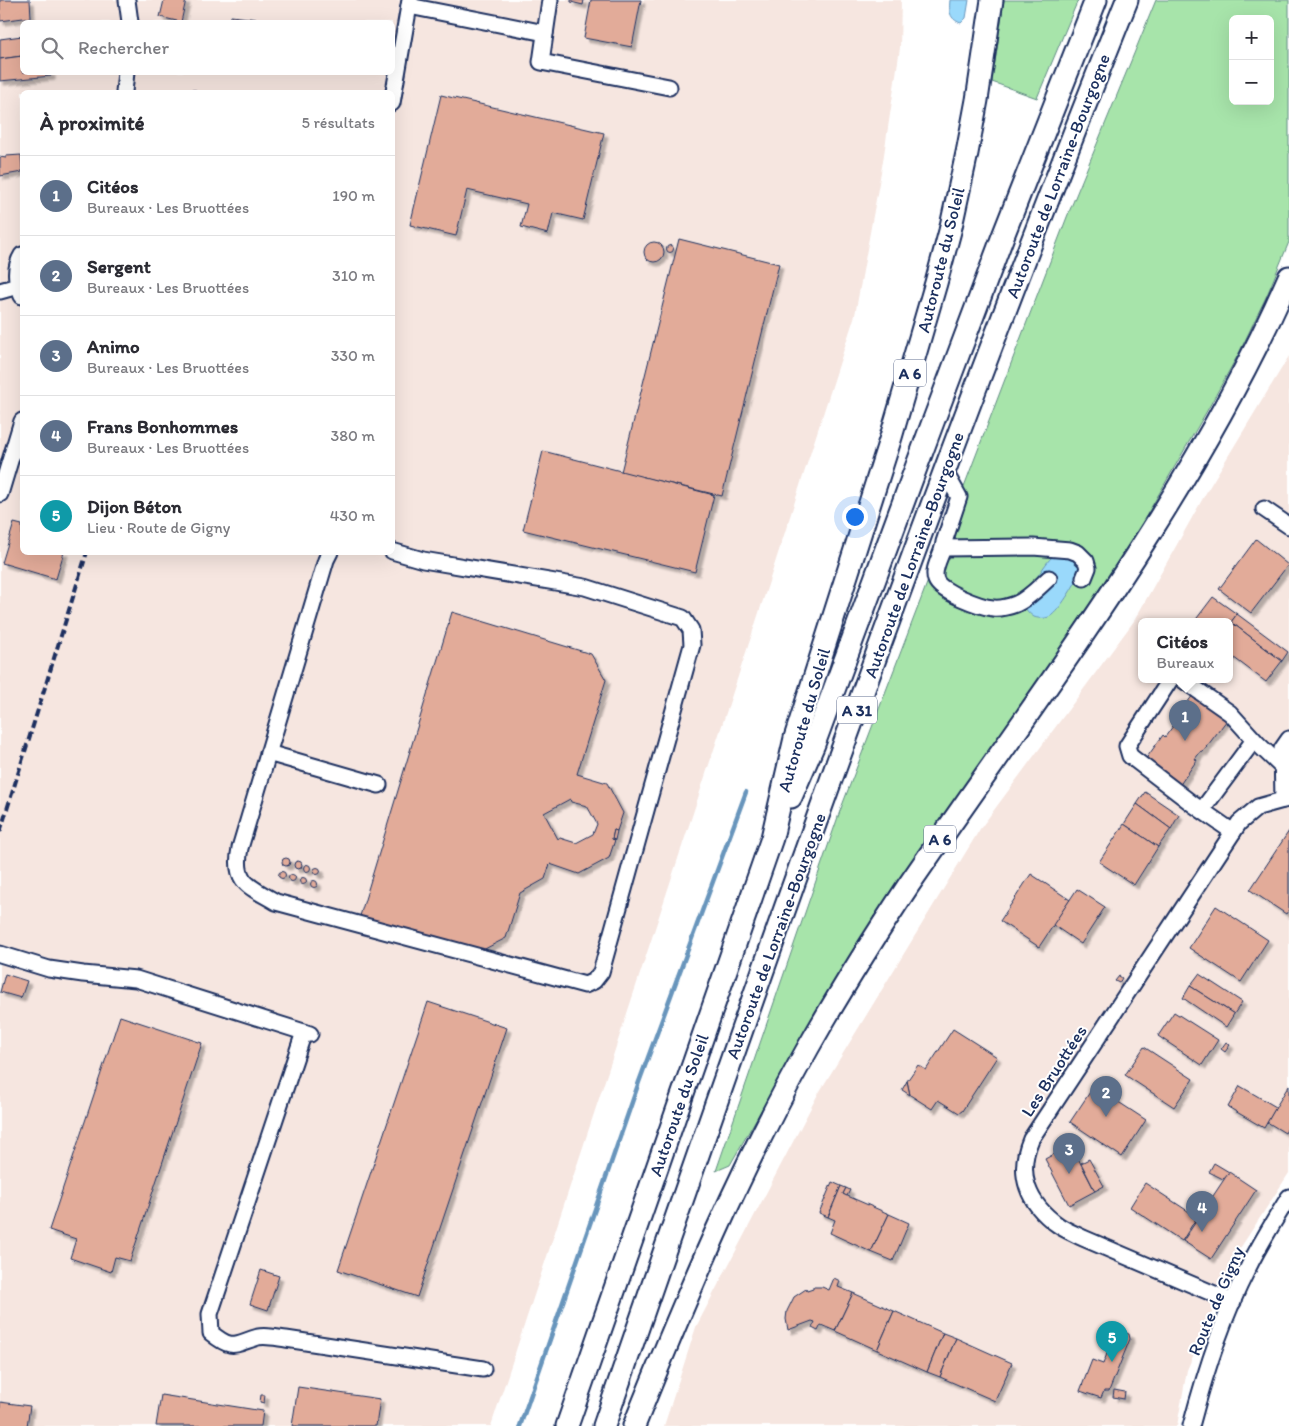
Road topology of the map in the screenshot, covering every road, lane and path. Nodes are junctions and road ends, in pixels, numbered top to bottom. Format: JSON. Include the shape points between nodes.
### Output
{"nodes":[{"id":1,"x":127,"y":0,"type":"edge"},
{"id":2,"x":550,"y":0,"type":"edge"},
{"id":3,"x":992,"y":0,"type":"edge"},
{"id":4,"x":1096,"y":0,"type":"edge"},
{"id":5,"x":1127,"y":0,"type":"edge"},
{"id":6,"x":409,"y":3,"type":"edge"},
{"id":7,"x":130,"y":20,"type":"edge"},
{"id":8,"x":545,"y":33,"type":"junction"},
{"id":9,"x":126,"y":75,"type":"edge"},
{"id":10,"x":669,"y":87,"type":"dead end"},
{"id":11,"x":124,"y":90,"type":"edge"},
{"id":12,"x":394,"y":90,"type":"edge"},
{"id":13,"x":20,"y":258,"type":"edge"},
{"id":14,"x":1289,"y":277,"type":"edge"},
{"id":15,"x":0,"y":291,"type":"edge"},
{"id":16,"x":20,"y":291,"type":"edge"},
{"id":17,"x":20,"y":428,"type":"edge"},
{"id":18,"x":945,"y":472,"type":"junction"},
{"id":19,"x":0,"y":494,"type":"edge"},
{"id":20,"x":1264,"y":509,"type":"dead end"},
{"id":21,"x":1289,"y":526,"type":"edge"},
{"id":22,"x":944,"y":548,"type":"junction"},
{"id":23,"x":395,"y":552,"type":"edge"},
{"id":24,"x":328,"y":555,"type":"edge"},
{"id":25,"x":1049,"y":578,"type":"dead end"},
{"id":26,"x":1084,"y":578,"type":"dead end"},
{"id":27,"x":1168,"y":683,"type":"edge"},
{"id":28,"x":1187,"y":683,"type":"edge"},
{"id":29,"x":1289,"y":739,"type":"edge"},
{"id":30,"x":1254,"y":740,"type":"junction"},
{"id":31,"x":268,"y":753,"type":"junction"},
{"id":32,"x":1282,"y":767,"type":"junction"},
{"id":33,"x":379,"y":785,"type":"dead end"},
{"id":34,"x":1286,"y":800,"type":"edge"},
{"id":35,"x":1202,"y":810,"type":"junction"},
{"id":36,"x":1233,"y":832,"type":"junction"},
{"id":37,"x":772,"y":838,"type":"junction"},
{"id":38,"x":0,"y":954,"type":"edge"},
{"id":39,"x":1289,"y":1196,"type":"edge"},
{"id":40,"x":1232,"y":1302,"type":"junction"},
{"id":41,"x":483,"y":1369,"type":"dead end"},
{"id":42,"x":567,"y":1426,"type":"edge"},
{"id":43,"x":604,"y":1426,"type":"edge"},
{"id":44,"x":634,"y":1426,"type":"edge"},
{"id":45,"x":1191,"y":1426,"type":"edge"}],
"edges":[{"from":1,"to":7,"type":"street"},
{"from":2,"to":8,"type":"street"},
{"from":3,"to":37,"type":"highway","name":"Autoroute du Soleil","number":"A 6","via":[[969,144],[936,283],[886,454],[795,738]]},
{"from":4,"to":37,"type":"highway","name":"Autoroute de Lorraine-Bourgogne","number":"A 31","via":[[954,365],[814,744]]},
{"from":5,"to":18,"type":"highway","name":"Autoroute de Lorraine-Bourgogne","number":"A 31"},
{"from":6,"to":8,"type":"street"},
{"from":6,"to":12,"type":"street"},
{"from":8,"to":10,"type":"street","via":[[541,62]]},
{"from":9,"to":11,"type":"street"},
{"from":13,"to":16,"type":"street","via":[[17,273]]},
{"from":14,"to":44,"type":"highway","number":"A 6","via":[[1210,436],[1169,504],[893,909],[812,1041],[734,1194]]},
{"from":15,"to":16,"type":"street"},
{"from":17,"to":19,"type":"street"},
{"from":18,"to":22,"type":"street","via":[[959,497]]},
{"from":18,"to":43,"type":"highway","name":"Autoroute de Lorraine-Bourgogne","number":"A 31","via":[[841,752]]},
{"from":20,"to":21,"type":"street"},
{"from":22,"to":25,"type":"street","via":[[934,572],[938,584],[948,593],[984,606],[1002,608],[1017,604]]},
{"from":22,"to":26,"type":"street","via":[[1070,550],[1086,561],[1088,568]]},
{"from":23,"to":31,"type":"street","via":[[423,560],[585,587],[683,618],[691,630],[692,645],[601,972],[585,985],[276,902],[250,887],[240,874],[238,862]]},
{"from":24,"to":31,"type":"street"},
{"from":27,"to":35,"type":"street","via":[[1127,746],[1130,756]]},
{"from":28,"to":30,"type":"street","via":[[1230,713]]},
{"from":29,"to":32,"type":"street","name":"Les Bruottées","via":[[1282,749]]},
{"from":30,"to":32,"type":"street"},
{"from":30,"to":35,"type":"street"},
{"from":31,"to":33,"type":"street"},
{"from":32,"to":34,"type":"street","name":"Les Bruottées"},
{"from":34,"to":36,"type":"street","name":"Les Bruottées","via":[[1258,807]]},
{"from":35,"to":36,"type":"street"},
{"from":36,"to":40,"type":"street","name":"Les Bruottées","via":[[1031,1139],[1024,1163],[1024,1179],[1030,1193],[1042,1212],[1059,1226]]},
{"from":37,"to":42,"type":"highway","name":"Autoroute du Soleil","number":"A 6"},
{"from":38,"to":41,"type":"street","via":[[49,969],[136,979],[307,1033],[210,1314],[211,1333],[229,1345],[260,1336]]},
{"from":39,"to":40,"type":"street","name":"Route de Gigny","via":[[1258,1248]]},
{"from":40,"to":45,"type":"street","name":"Route de Gigny","via":[[1206,1372]]}]}
